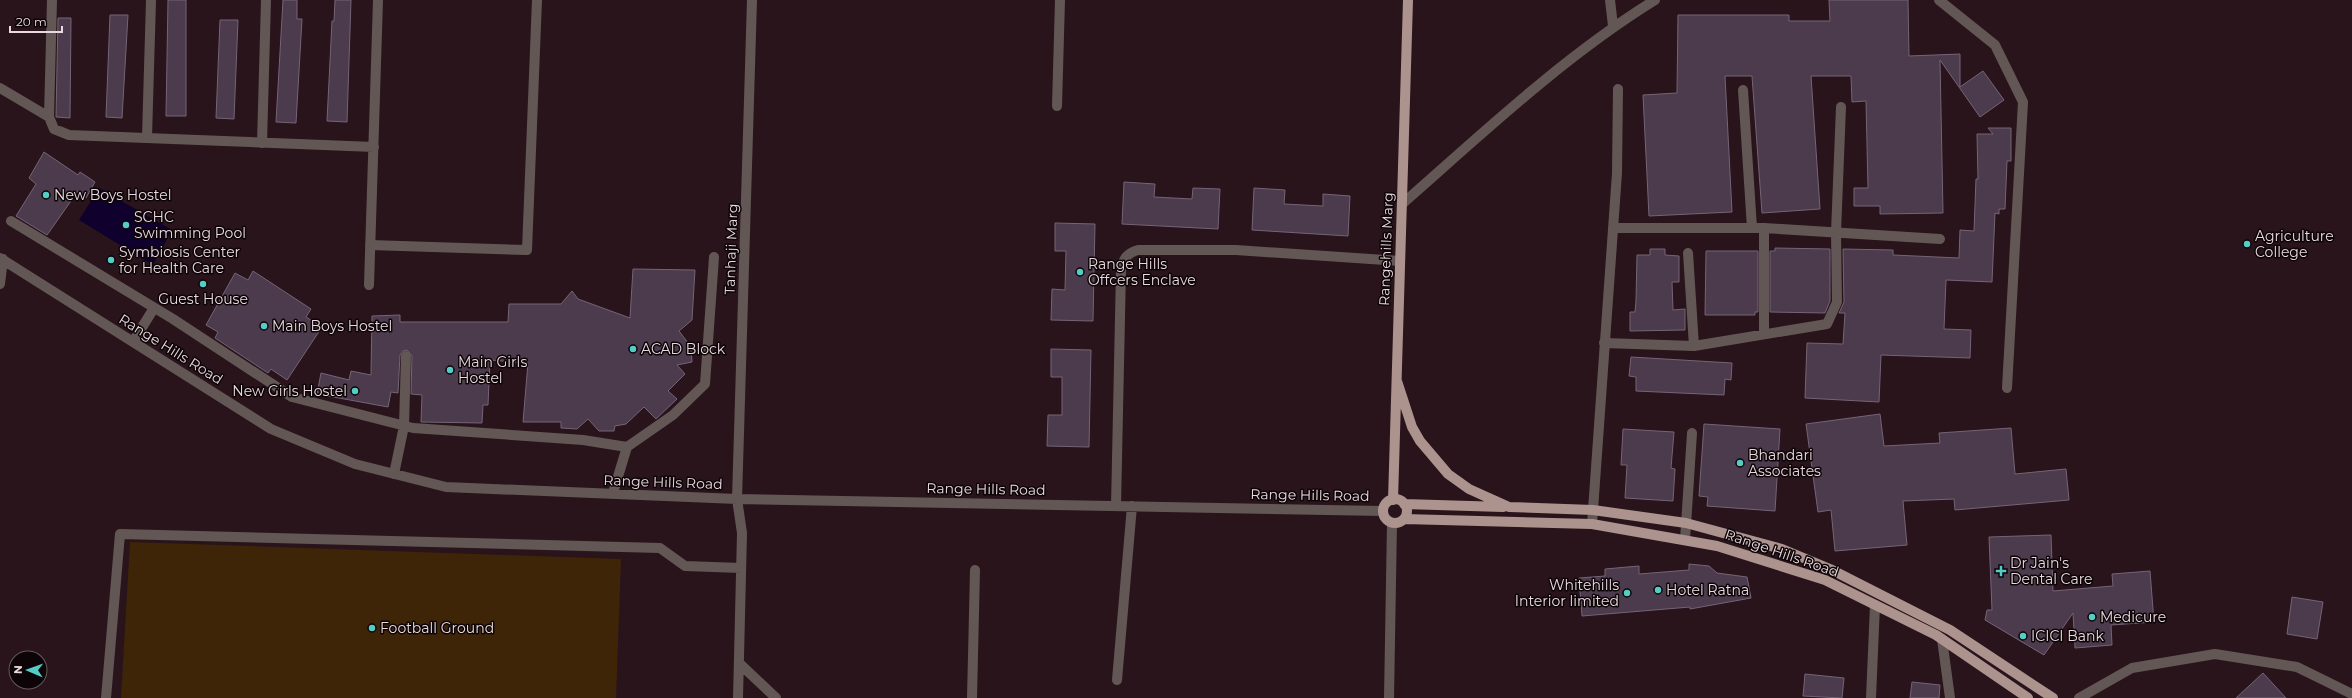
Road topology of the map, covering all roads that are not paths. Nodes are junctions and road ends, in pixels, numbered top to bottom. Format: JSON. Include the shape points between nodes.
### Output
{"nodes":[{"id":1,"x":52,"y":0,"type":"edge"},
{"id":2,"x":151,"y":0,"type":"edge"},
{"id":3,"x":266,"y":0,"type":"edge"},
{"id":4,"x":378,"y":0,"type":"edge"},
{"id":5,"x":536,"y":0,"type":"edge"},
{"id":6,"x":752,"y":0,"type":"edge"},
{"id":7,"x":1060,"y":0,"type":"edge"},
{"id":8,"x":1408,"y":0,"type":"edge"},
{"id":9,"x":1610,"y":0,"type":"edge"},
{"id":10,"x":1655,"y":0,"type":"edge"},
{"id":11,"x":1939,"y":0,"type":"edge"},
{"id":12,"x":1613,"y":26,"type":"junction"},
{"id":13,"x":0,"y":88,"type":"edge"},
{"id":14,"x":1618,"y":89,"type":"dead end"},
{"id":15,"x":1743,"y":90,"type":"dead end"},
{"id":16,"x":1057,"y":106,"type":"dead end"},
{"id":17,"x":1841,"y":107,"type":"dead end"},
{"id":18,"x":49,"y":117,"type":"junction"},
{"id":19,"x":147,"y":137,"type":"junction"},
{"id":20,"x":262,"y":143,"type":"junction"},
{"id":21,"x":374,"y":147,"type":"junction"},
{"id":22,"x":1402,"y":204,"type":"junction"},
{"id":23,"x":11,"y":221,"type":"dead end"},
{"id":24,"x":1613,"y":228,"type":"junction"},
{"id":25,"x":1752,"y":228,"type":"junction"},
{"id":26,"x":1764,"y":228,"type":"junction"},
{"id":27,"x":1836,"y":232,"type":"junction"},
{"id":28,"x":1940,"y":239,"type":"dead end"},
{"id":29,"x":370,"y":245,"type":"junction"},
{"id":30,"x":1688,"y":253,"type":"dead end"},
{"id":31,"x":714,"y":258,"type":"dead end"},
{"id":32,"x":1,"y":259,"type":"edge"},
{"id":33,"x":1400,"y":261,"type":"junction"},
{"id":34,"x":0,"y":284,"type":"edge"},
{"id":35,"x":369,"y":286,"type":"dead end"},
{"id":36,"x":154,"y":308,"type":"junction"},
{"id":37,"x":1764,"y":334,"type":"junction"},
{"id":38,"x":133,"y":342,"type":"junction"},
{"id":39,"x":1604,"y":343,"type":"junction"},
{"id":40,"x":1694,"y":346,"type":"junction"},
{"id":41,"x":406,"y":356,"type":"dead end"},
{"id":42,"x":1397,"y":380,"type":"junction"},
{"id":43,"x":2007,"y":388,"type":"dead end"},
{"id":44,"x":404,"y":426,"type":"junction"},
{"id":45,"x":1692,"y":433,"type":"dead end"},
{"id":46,"x":626,"y":447,"type":"junction"},
{"id":47,"x":394,"y":474,"type":"junction"},
{"id":48,"x":613,"y":494,"type":"junction"},
{"id":49,"x":737,"y":499,"type":"junction"},
{"id":50,"x":1393,"y":500,"type":"junction"},
{"id":51,"x":1404,"y":504,"type":"junction"},
{"id":52,"x":1116,"y":506,"type":"junction"},
{"id":53,"x":1132,"y":506,"type":"junction"},
{"id":54,"x":1509,"y":507,"type":"junction"},
{"id":55,"x":1593,"y":510,"type":"junction"},
{"id":56,"x":1383,"y":511,"type":"junction"},
{"id":57,"x":1404,"y":519,"type":"junction"},
{"id":58,"x":1392,"y":523,"type":"junction"},
{"id":59,"x":1686,"y":523,"type":"junction"},
{"id":60,"x":1592,"y":524,"type":"junction"},
{"id":61,"x":1685,"y":540,"type":"junction"},
{"id":62,"x":741,"y":568,"type":"junction"},
{"id":63,"x":974,"y":570,"type":"dead end"},
{"id":64,"x":1876,"y":605,"type":"junction"},
{"id":65,"x":1942,"y":639,"type":"junction"},
{"id":66,"x":738,"y":663,"type":"junction"},
{"id":67,"x":1118,"y":680,"type":"dead end"},
{"id":68,"x":2352,"y":694,"type":"edge"},
{"id":69,"x":106,"y":698,"type":"edge"},
{"id":70,"x":738,"y":698,"type":"edge"},
{"id":71,"x":776,"y":698,"type":"edge"},
{"id":72,"x":972,"y":698,"type":"edge"},
{"id":73,"x":1389,"y":698,"type":"edge"},
{"id":74,"x":1871,"y":698,"type":"edge"},
{"id":75,"x":1950,"y":698,"type":"edge"},
{"id":76,"x":2028,"y":698,"type":"edge"},
{"id":77,"x":2053,"y":698,"type":"edge"},
{"id":78,"x":2079,"y":698,"type":"edge"}],
"edges":[{"from":1,"to":18,"type":"street"},
{"from":2,"to":19,"type":"street"},
{"from":3,"to":20,"type":"street"},
{"from":4,"to":21,"type":"street"},
{"from":5,"to":29,"type":"street","via":[[527,250]]},
{"from":6,"to":49,"type":"street","name":"Tanhaji Marg"},
{"from":7,"to":16,"type":"street"},
{"from":8,"to":22,"type":"main road","name":"Rangehills Marg"},
{"from":9,"to":12,"type":"street"},
{"from":10,"to":12,"type":"street"},
{"from":11,"to":43,"type":"street","via":[[1995,45],[2023,102]]},
{"from":12,"to":22,"type":"street","via":[[1526,95]]},
{"from":13,"to":18,"type":"street"},
{"from":14,"to":24,"type":"street","via":[[1617,173]]},
{"from":15,"to":25,"type":"street"},
{"from":17,"to":27,"type":"street"},
{"from":18,"to":19,"type":"street","via":[[54,130],[69,136]]},
{"from":19,"to":20,"type":"street"},
{"from":20,"to":21,"type":"street"},
{"from":21,"to":29,"type":"street"},
{"from":22,"to":33,"type":"main road","name":"Rangehills Marg"},
{"from":23,"to":36,"type":"street"},
{"from":24,"to":25,"type":"street"},
{"from":24,"to":39,"type":"street"},
{"from":25,"to":26,"type":"street"},
{"from":26,"to":27,"type":"street"},
{"from":26,"to":37,"type":"street"},
{"from":27,"to":28,"type":"street"},
{"from":27,"to":37,"type":"street","via":[[1838,302],[1827,324]]},
{"from":29,"to":35,"type":"street"},
{"from":30,"to":40,"type":"street"},
{"from":31,"to":46,"type":"street","via":[[705,384],[673,415]]},
{"from":32,"to":34,"type":"street"},
{"from":32,"to":38,"type":"street","name":"Range Hills Road"},
{"from":33,"to":42,"type":"main road","name":"Rangehills Marg"},
{"from":33,"to":52,"type":"street","via":[[1236,250],[1131,252],[1123,262],[1121,270]]},
{"from":36,"to":38,"type":"street"},
{"from":36,"to":44,"type":"street","via":[[292,397]]},
{"from":37,"to":40,"type":"street"},
{"from":38,"to":47,"type":"street","name":"Range Hills Road","via":[[272,429],[355,464]]},
{"from":39,"to":40,"type":"street"},
{"from":39,"to":55,"type":"street"},
{"from":41,"to":44,"type":"street"},
{"from":42,"to":50,"type":"main road","name":"Rangehills Marg"},
{"from":42,"to":54,"type":"main road","via":[[1412,427],[1430,455],[1448,474],[1469,489]]},
{"from":44,"to":46,"type":"street","via":[[582,440]]},
{"from":44,"to":47,"type":"street"},
{"from":45,"to":59,"type":"street"},
{"from":46,"to":48,"type":"street"},
{"from":47,"to":48,"type":"street","name":"Range Hills Road","via":[[446,487]]},
{"from":48,"to":49,"type":"street","name":"Range Hills Road"},
{"from":49,"to":52,"type":"street","name":"Range Hills Road"},
{"from":49,"to":62,"type":"street","name":"Tanhaji Marg","via":[[742,533]]},
{"from":50,"to":51,"type":"main road"},
{"from":50,"to":56,"type":"main road","via":[[1386,504]]},
{"from":51,"to":54,"type":"main road"},
{"from":51,"to":57,"type":"main road"},
{"from":52,"to":53,"type":"street","name":"Range Hills Road"},
{"from":53,"to":56,"type":"street","name":"Range Hills Road"},
{"from":53,"to":67,"type":"street"},
{"from":54,"to":55,"type":"main road"},
{"from":55,"to":59,"type":"main road"},
{"from":55,"to":60,"type":"street"},
{"from":56,"to":58,"type":"main road","via":[[1386,519]]},
{"from":57,"to":58,"type":"main road"},
{"from":57,"to":60,"type":"main road","name":"Range Hills Road"},
{"from":58,"to":73,"type":"street"},
{"from":59,"to":61,"type":"street"},
{"from":59,"to":77,"type":"main road","via":[[1782,549],[1830,569],[1950,630]]},
{"from":60,"to":61,"type":"main road","name":"Range Hills Road"},
{"from":61,"to":64,"type":"main road","name":"Range Hills Road","via":[[1717,546],[1825,580]]},
{"from":62,"to":66,"type":"street","name":"Tanhaji Marg"},
{"from":62,"to":69,"type":"street","via":[[685,566],[660,548],[120,534]]},
{"from":63,"to":72,"type":"street"},
{"from":64,"to":65,"type":"main road","name":"Range Hills Road"},
{"from":64,"to":74,"type":"street"},
{"from":65,"to":75,"type":"street"},
{"from":65,"to":76,"type":"main road","name":"Range Hills Road"},
{"from":66,"to":70,"type":"street","name":"Tanhaji Marg"},
{"from":66,"to":71,"type":"street"},
{"from":68,"to":78,"type":"street","via":[[2297,667],[2214,654],[2132,668]]}]}
